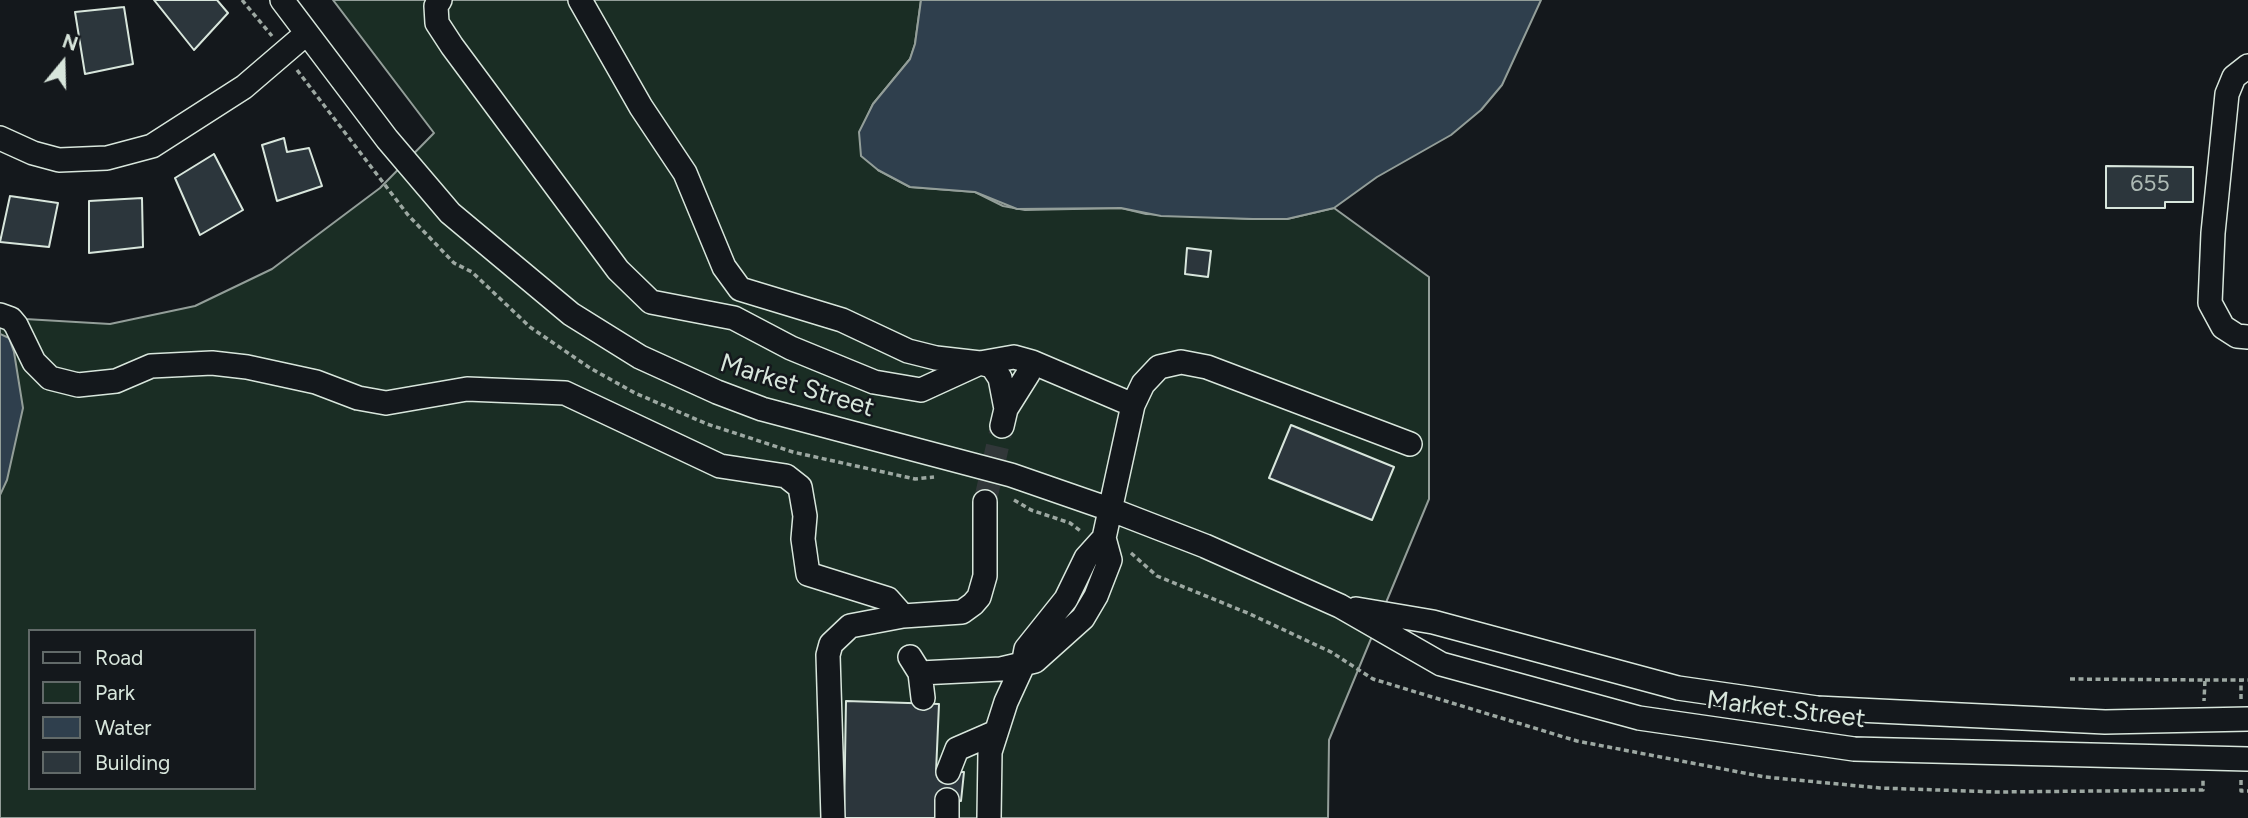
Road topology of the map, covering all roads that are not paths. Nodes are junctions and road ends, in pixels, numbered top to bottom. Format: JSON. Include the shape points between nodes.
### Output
{"nodes":[{"id":1,"x":282,"y":0,"type":"edge"},
{"id":2,"x":440,"y":0,"type":"edge"},
{"id":3,"x":580,"y":0,"type":"edge"},
{"id":4,"x":307,"y":33,"type":"junction"},
{"id":5,"x":2248,"y":66,"type":"edge"},
{"id":6,"x":0,"y":138,"type":"edge"},
{"id":7,"x":0,"y":315,"type":"edge"},
{"id":8,"x":2248,"y":337,"type":"edge"},
{"id":9,"x":1032,"y":362,"type":"junction"},
{"id":10,"x":980,"y":363,"type":"junction"},
{"id":11,"x":1133,"y":405,"type":"junction"},
{"id":12,"x":1410,"y":444,"type":"dead end"},
{"id":13,"x":985,"y":502,"type":"tunnel mouth"},
{"id":14,"x":1112,"y":510,"type":"junction"},
{"id":15,"x":1340,"y":606,"type":"junction"},
{"id":16,"x":903,"y":616,"type":"junction"},
{"id":17,"x":1023,"y":665,"type":"junction"},
{"id":18,"x":923,"y":698,"type":"dead end"},
{"id":19,"x":2248,"y":719,"type":"edge"},
{"id":20,"x":996,"y":732,"type":"junction"},
{"id":21,"x":2248,"y":759,"type":"edge"},
{"id":22,"x":948,"y":772,"type":"dead end"},
{"id":23,"x":833,"y":818,"type":"edge"},
{"id":24,"x":989,"y":818,"type":"edge"}],
"edges":[{"from":1,"to":4,"type":"street","name":"Market Street"},
{"from":2,"to":10,"type":"street","via":[[437,23],[452,46],[618,270],[651,302],[734,318],[791,348],[874,382],[921,390]]},
{"from":3,"to":10,"type":"street","via":[[685,173],[724,267],[740,289],[842,320],[908,351]]},
{"from":4,"to":6,"type":"street","via":[[243,88],[152,146],[107,158],[59,160]]},
{"from":4,"to":14,"type":"street","name":"Market Street","via":[[450,213],[539,290],[608,339],[678,375],[762,409],[1011,475]]},
{"from":5,"to":8,"type":"street","via":[[2234,77],[2227,94],[2210,303],[2223,327]]},
{"from":7,"to":16,"type":"street","via":[[16,325],[34,362],[50,378],[78,385],[116,380],[151,366],[212,363],[247,366],[386,403],[467,389],[565,393],[720,466],[786,476],[800,487],[808,574],[888,599]]},
{"from":9,"to":10,"type":"street","via":[[1014,357]]},
{"from":9,"to":10,"type":"street","via":[[1004,418],[997,370]]},
{"from":9,"to":11,"type":"street"},
{"from":11,"to":12,"type":"street","via":[[1143,384],[1160,367],[1181,362],[1207,367]]},
{"from":11,"to":14,"type":"street"},
{"from":13,"to":16,"type":"street","via":[[986,564],[979,597],[962,612]]},
{"from":14,"to":15,"type":"street","name":"Market Street"},
{"from":14,"to":17,"type":"street","via":[[1104,538],[1110,560],[1096,596],[1083,618],[1035,661]]},
{"from":15,"to":19,"type":"street","name":"Market Street","via":[[1433,622],[1678,688],[1817,708],[2105,722]]},
{"from":15,"to":21,"type":"street","name":"Market Street","via":[[1441,664],[1639,718],[1854,749]]},
{"from":16,"to":23,"type":"street","via":[[850,626],[831,644]]},
{"from":17,"to":18,"type":"street","via":[[915,665]]},
{"from":17,"to":20,"type":"street"},
{"from":20,"to":22,"type":"street","via":[[957,749]]},
{"from":20,"to":24,"type":"street","via":[[990,752]]}]}
